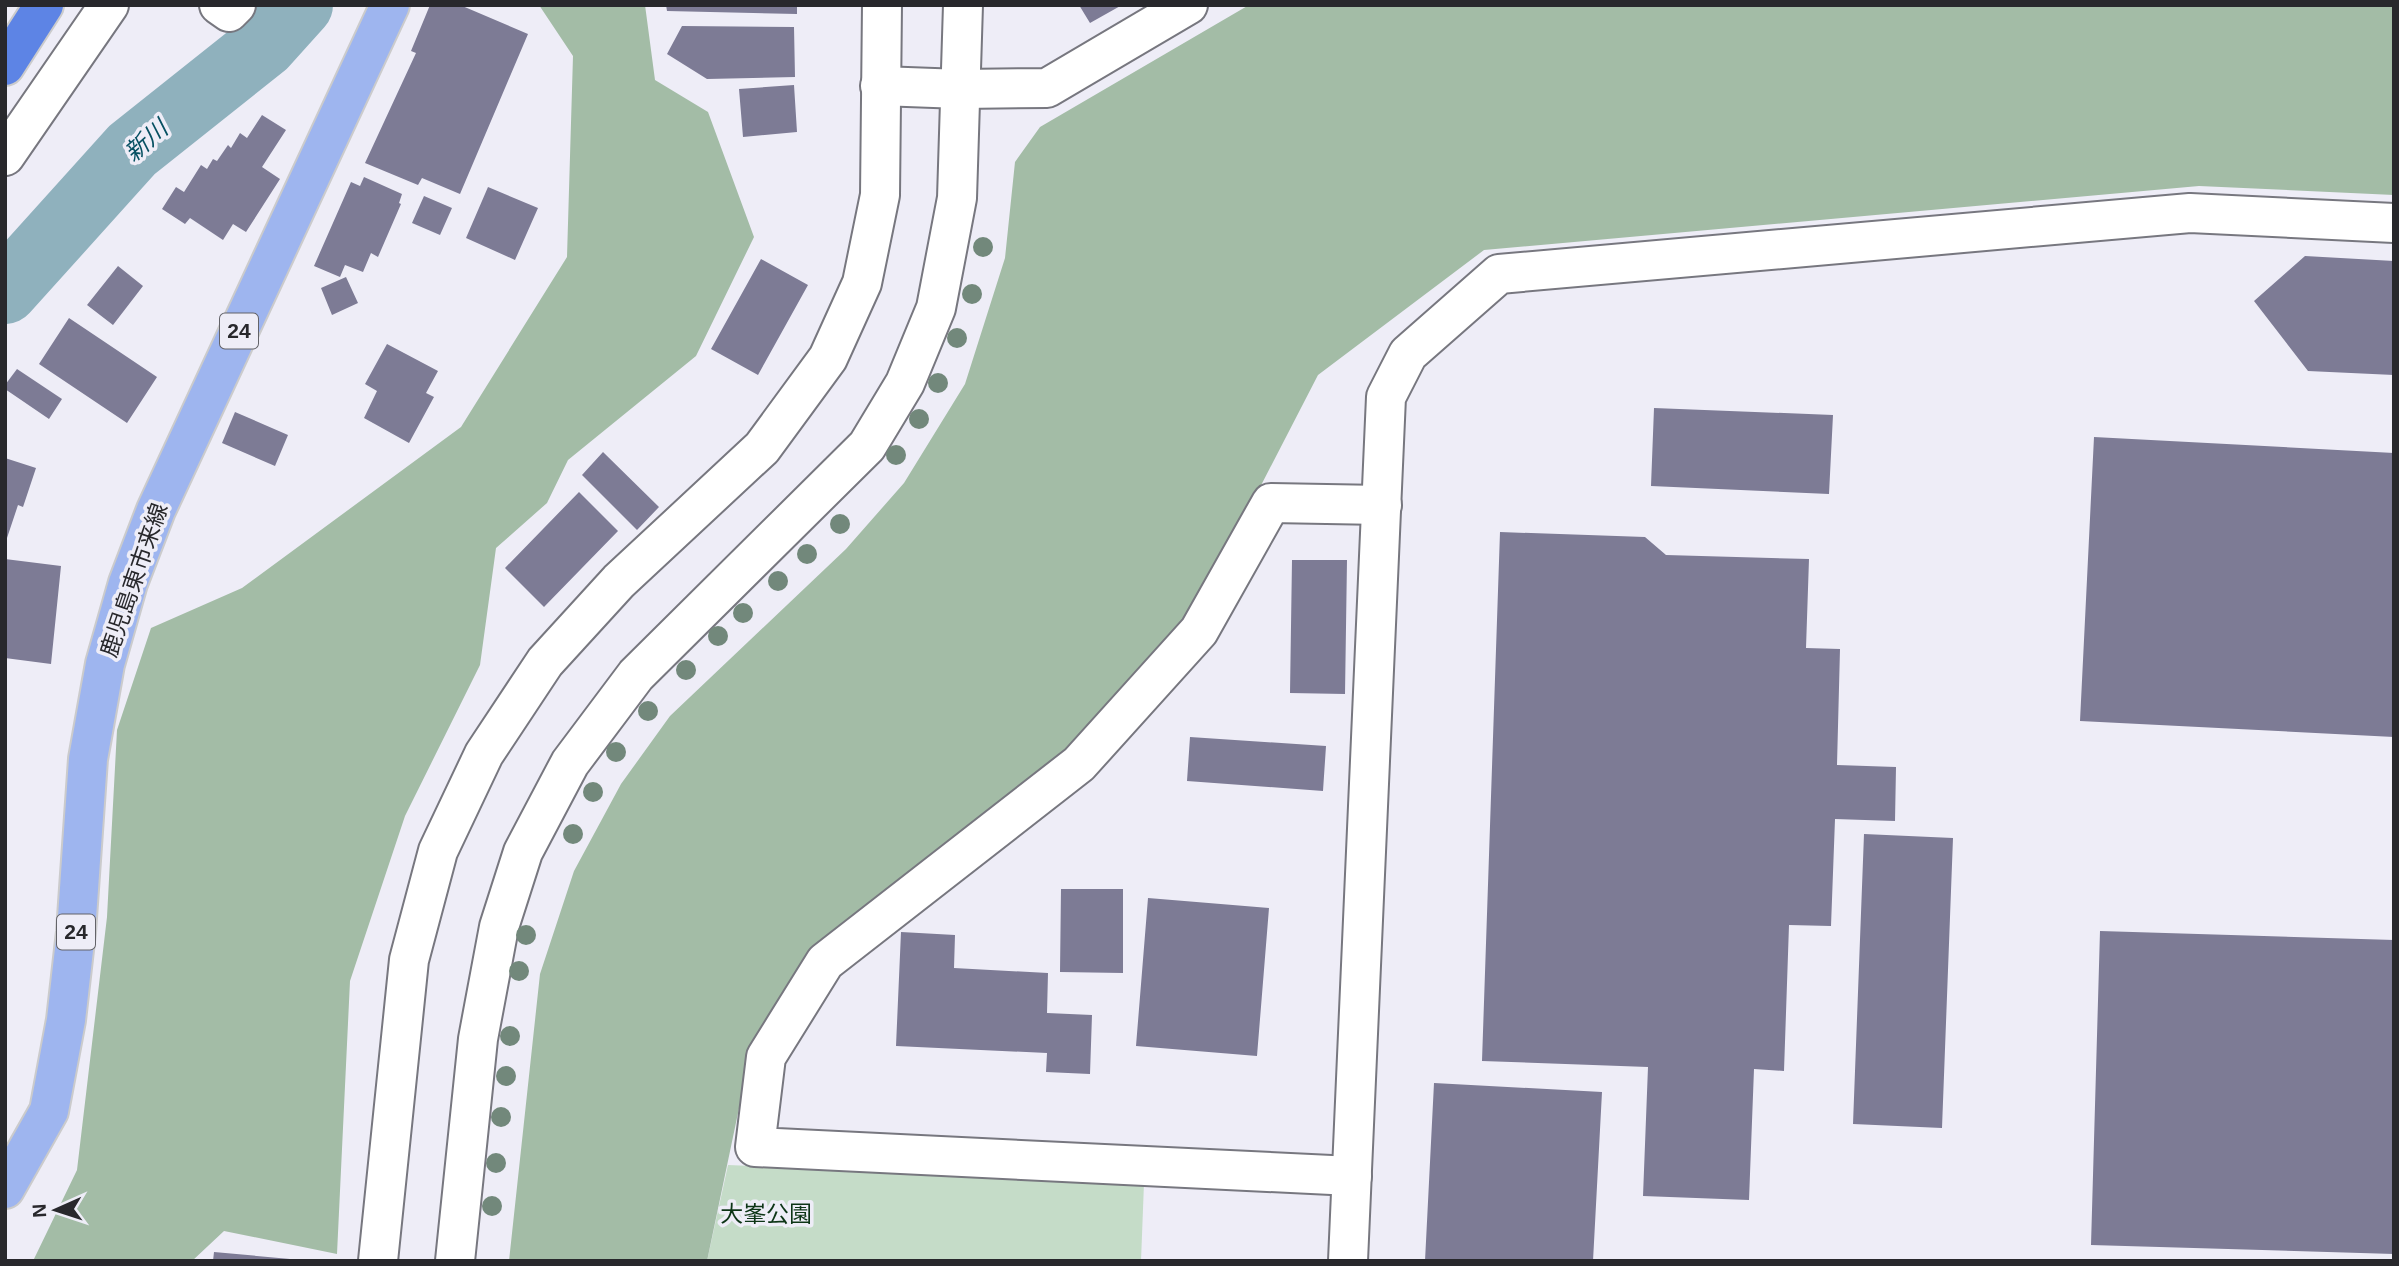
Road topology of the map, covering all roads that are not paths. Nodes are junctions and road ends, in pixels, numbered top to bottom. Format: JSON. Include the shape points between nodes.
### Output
{"nodes":[{"id":1,"x":30,"y":5,"type":"edge"},
{"id":2,"x":44,"y":5,"type":"edge"},
{"id":3,"x":109,"y":5,"type":"edge"},
{"id":4,"x":219,"y":5,"type":"edge"},
{"id":5,"x":236,"y":5,"type":"edge"},
{"id":6,"x":882,"y":5,"type":"edge"},
{"id":7,"x":963,"y":5,"type":"edge"},
{"id":8,"x":1188,"y":5,"type":"edge"},
{"id":9,"x":389,"y":6,"type":"edge"},
{"id":10,"x":5,"y":56,"type":"edge"},
{"id":11,"x":5,"y":66,"type":"edge"},
{"id":12,"x":880,"y":86,"type":"junction"},
{"id":13,"x":961,"y":89,"type":"junction"},
{"id":14,"x":5,"y":156,"type":"edge"},
{"id":15,"x":2394,"y":223,"type":"edge"},
{"id":16,"x":1382,"y":505,"type":"junction"},
{"id":17,"x":1352,"y":1176,"type":"junction"},
{"id":18,"x":5,"y":1189,"type":"edge"},
{"id":19,"x":378,"y":1261,"type":"edge"},
{"id":20,"x":455,"y":1261,"type":"edge"},
{"id":21,"x":1348,"y":1261,"type":"edge"}],
"edges":[{"from":1,"to":10,"type":"highway"},
{"from":2,"to":11,"type":"highway"},
{"from":3,"to":14,"type":"street"},
{"from":4,"to":5,"type":"street","via":[[229,12]]},
{"from":6,"to":12,"type":"street"},
{"from":7,"to":13,"type":"street"},
{"from":8,"to":13,"type":"street","via":[[1047,88]]},
{"from":9,"to":18,"type":"main road","name":"鹿児島東市来線","number":"24","via":[[156,510],[128,583],[105,664],[88,759],[76,932],[50,1111]]},
{"from":12,"to":13,"type":"street"},
{"from":12,"to":19,"type":"street","via":[[880,195],[862,283],[828,358],[762,448],[619,581],[545,662],[484,754],[438,851],[409,960]]},
{"from":13,"to":20,"type":"street","via":[[957,198],[936,308],[905,383],[867,446],[636,674],[570,763],[523,852],[499,927],[478,1039]]},
{"from":15,"to":16,"type":"street","via":[[2190,213],[1499,274],[1408,354],[1397,375],[1386,397]]},
{"from":16,"to":17,"type":"street"},
{"from":16,"to":17,"type":"street","via":[[1271,503],[1199,631],[1079,764],[825,962],[766,1056],[755,1147]]},
{"from":17,"to":21,"type":"street"}]}
